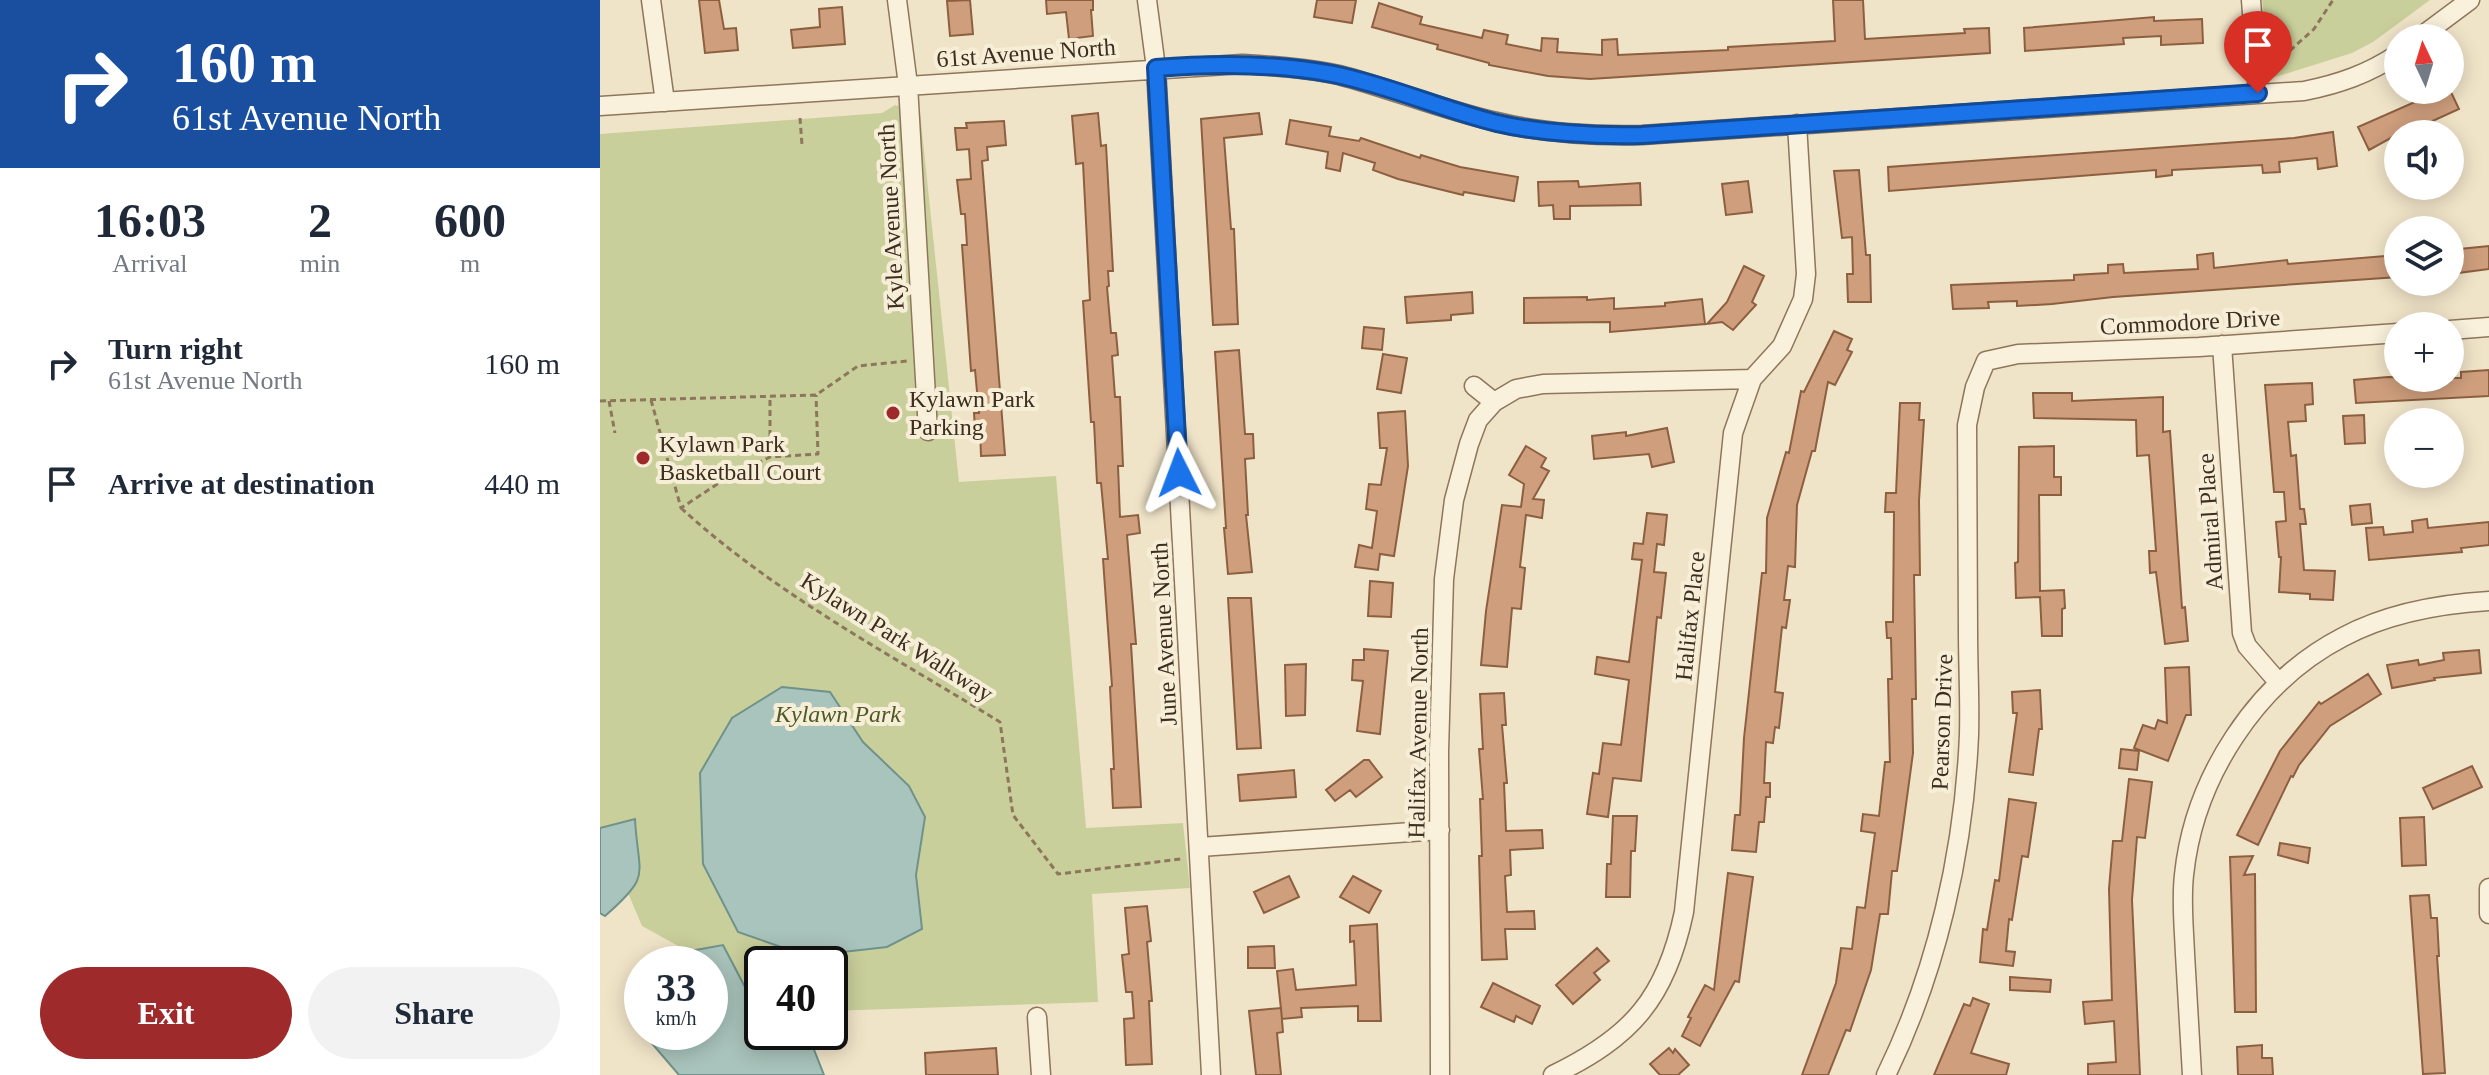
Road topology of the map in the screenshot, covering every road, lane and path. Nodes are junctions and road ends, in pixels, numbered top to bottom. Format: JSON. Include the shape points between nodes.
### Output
{"nodes":[{"id":1,"x":651,"y":0,"type":"edge"},
{"id":2,"x":897,"y":0,"type":"edge"},
{"id":3,"x":1147,"y":0,"type":"edge"},
{"id":4,"x":2251,"y":0,"type":"edge"},
{"id":5,"x":2333,"y":0,"type":"edge"},
{"id":6,"x":2470,"y":0,"type":"edge"},
{"id":7,"x":2438,"y":24,"type":"edge"},
{"id":8,"x":2384,"y":63,"type":"edge"},
{"id":9,"x":2275,"y":64,"type":"dead end"},
{"id":10,"x":1156,"y":68,"type":"junction"},
{"id":11,"x":908,"y":85,"type":"junction"},
{"id":12,"x":2258,"y":93,"type":"junction"},
{"id":13,"x":665,"y":102,"type":"junction"},
{"id":14,"x":600,"y":106,"type":"edge"},
{"id":15,"x":800,"y":118,"type":"dead end"},
{"id":16,"x":1797,"y":124,"type":"junction"},
{"id":17,"x":802,"y":145,"type":"dead end"},
{"id":18,"x":2489,"y":327,"type":"edge"},
{"id":19,"x":2464,"y":329,"type":"edge"},
{"id":20,"x":2384,"y":334,"type":"edge"},
{"id":21,"x":2222,"y":345,"type":"junction"},
{"id":22,"x":923,"y":359,"type":"junction"},
{"id":23,"x":1986,"y":361,"type":"joint"},
{"id":24,"x":1752,"y":379,"type":"junction"},
{"id":25,"x":1474,"y":386,"type":"dead end"},
{"id":26,"x":816,"y":395,"type":"junction"},
{"id":27,"x":770,"y":396,"type":"junction"},
{"id":28,"x":651,"y":400,"type":"junction"},
{"id":29,"x":600,"y":401,"type":"edge"},
{"id":30,"x":609,"y":401,"type":"junction"},
{"id":31,"x":1494,"y":402,"type":"junction"},
{"id":32,"x":928,"y":431,"type":"dead end"},
{"id":33,"x":615,"y":433,"type":"dead end"},
{"id":34,"x":770,"y":457,"type":"junction"},
{"id":35,"x":681,"y":508,"type":"junction"},
{"id":36,"x":2489,"y":601,"type":"edge"},
{"id":37,"x":2279,"y":683,"type":"junction"},
{"id":38,"x":1440,"y":830,"type":"junction"},
{"id":39,"x":1200,"y":850,"type":"junction"},
{"id":40,"x":2489,"y":888,"type":"edge"},
{"id":41,"x":2489,"y":914,"type":"edge"},
{"id":42,"x":1037,"y":1017,"type":"dead end"},
{"id":43,"x":1041,"y":1075,"type":"edge"},
{"id":44,"x":1211,"y":1075,"type":"edge"},
{"id":45,"x":1440,"y":1075,"type":"edge"},
{"id":46,"x":1553,"y":1075,"type":"edge"},
{"id":47,"x":1886,"y":1075,"type":"edge"},
{"id":48,"x":2192,"y":1075,"type":"edge"}],
"edges":[{"from":1,"to":13,"type":"street"},
{"from":2,"to":11,"type":"street","name":"Kyle Avenue North"},
{"from":3,"to":10,"type":"street","name":"June Avenue North"},
{"from":4,"to":12,"type":"street"},
{"from":5,"to":9,"type":"path","via":[[2314,29]]},
{"from":6,"to":7,"type":"street"},
{"from":8,"to":12,"type":"street","name":"61st Avenue North","via":[[2340,84]]},
{"from":10,"to":11,"type":"street","name":"61st Avenue North"},
{"from":10,"to":16,"type":"street","name":"61st Avenue North","via":[[1290,67],[1545,132],[1593,136]]},
{"from":10,"to":39,"type":"street","name":"June Avenue North"},
{"from":11,"to":13,"type":"street","name":"61st Avenue North"},
{"from":11,"to":22,"type":"street","name":"Kyle Avenue North"},
{"from":12,"to":16,"type":"street","name":"61st Avenue North"},
{"from":13,"to":14,"type":"street","name":"61st Avenue North"},
{"from":15,"to":17,"type":"path"},
{"from":16,"to":24,"type":"street","name":"Halifax Place","via":[[1803,299],[1782,346]]},
{"from":18,"to":19,"type":"street"},
{"from":20,"to":21,"type":"street","name":"Commodore Drive"},
{"from":21,"to":23,"type":"street","name":"Commodore Drive","via":[[2018,354]]},
{"from":21,"to":37,"type":"street","name":"Admiral Place","via":[[2242,633]]},
{"from":22,"to":26,"type":"path","via":[[858,366]]},
{"from":22,"to":32,"type":"street","name":"Kyle Avenue North"},
{"from":23,"to":47,"type":"street","name":"Pearson Drive","via":[[1967,425],[1969,735],[1962,814],[1928,969]]},
{"from":24,"to":31,"type":"street","via":[[1543,384],[1516,389]]},
{"from":24,"to":46,"type":"street","name":"Halifax Place","via":[[1733,433],[1676,950],[1638,1016],[1610,1043]]},
{"from":25,"to":31,"type":"street"},
{"from":26,"to":27,"type":"path"},
{"from":26,"to":34,"type":"path","via":[[818,454]]},
{"from":27,"to":28,"type":"path"},
{"from":27,"to":34,"type":"path"},
{"from":28,"to":30,"type":"path"},
{"from":28,"to":35,"type":"path"},
{"from":29,"to":30,"type":"path"},
{"from":30,"to":33,"type":"path"},
{"from":31,"to":38,"type":"street","name":"Halifax Avenue North","via":[[1478,420],[1469,444],[1454,500],[1444,579]]},
{"from":34,"to":35,"type":"path"},
{"from":35,"to":39,"type":"path","name":"Kylawn Park Walkway","via":[[722,545],[784,588],[1000,722],[1013,815],[1058,874],[1180,859]]},
{"from":36,"to":37,"type":"street","via":[[2382,620],[2342,637]]},
{"from":37,"to":48,"type":"street","via":[[2221,758],[2190,836],[2183,918]]},
{"from":38,"to":39,"type":"street"},
{"from":38,"to":45,"type":"street","name":"Halifax Avenue North"},
{"from":39,"to":44,"type":"street","name":"June Avenue North"},
{"from":40,"to":41,"type":"street"},
{"from":42,"to":43,"type":"street"}]}
